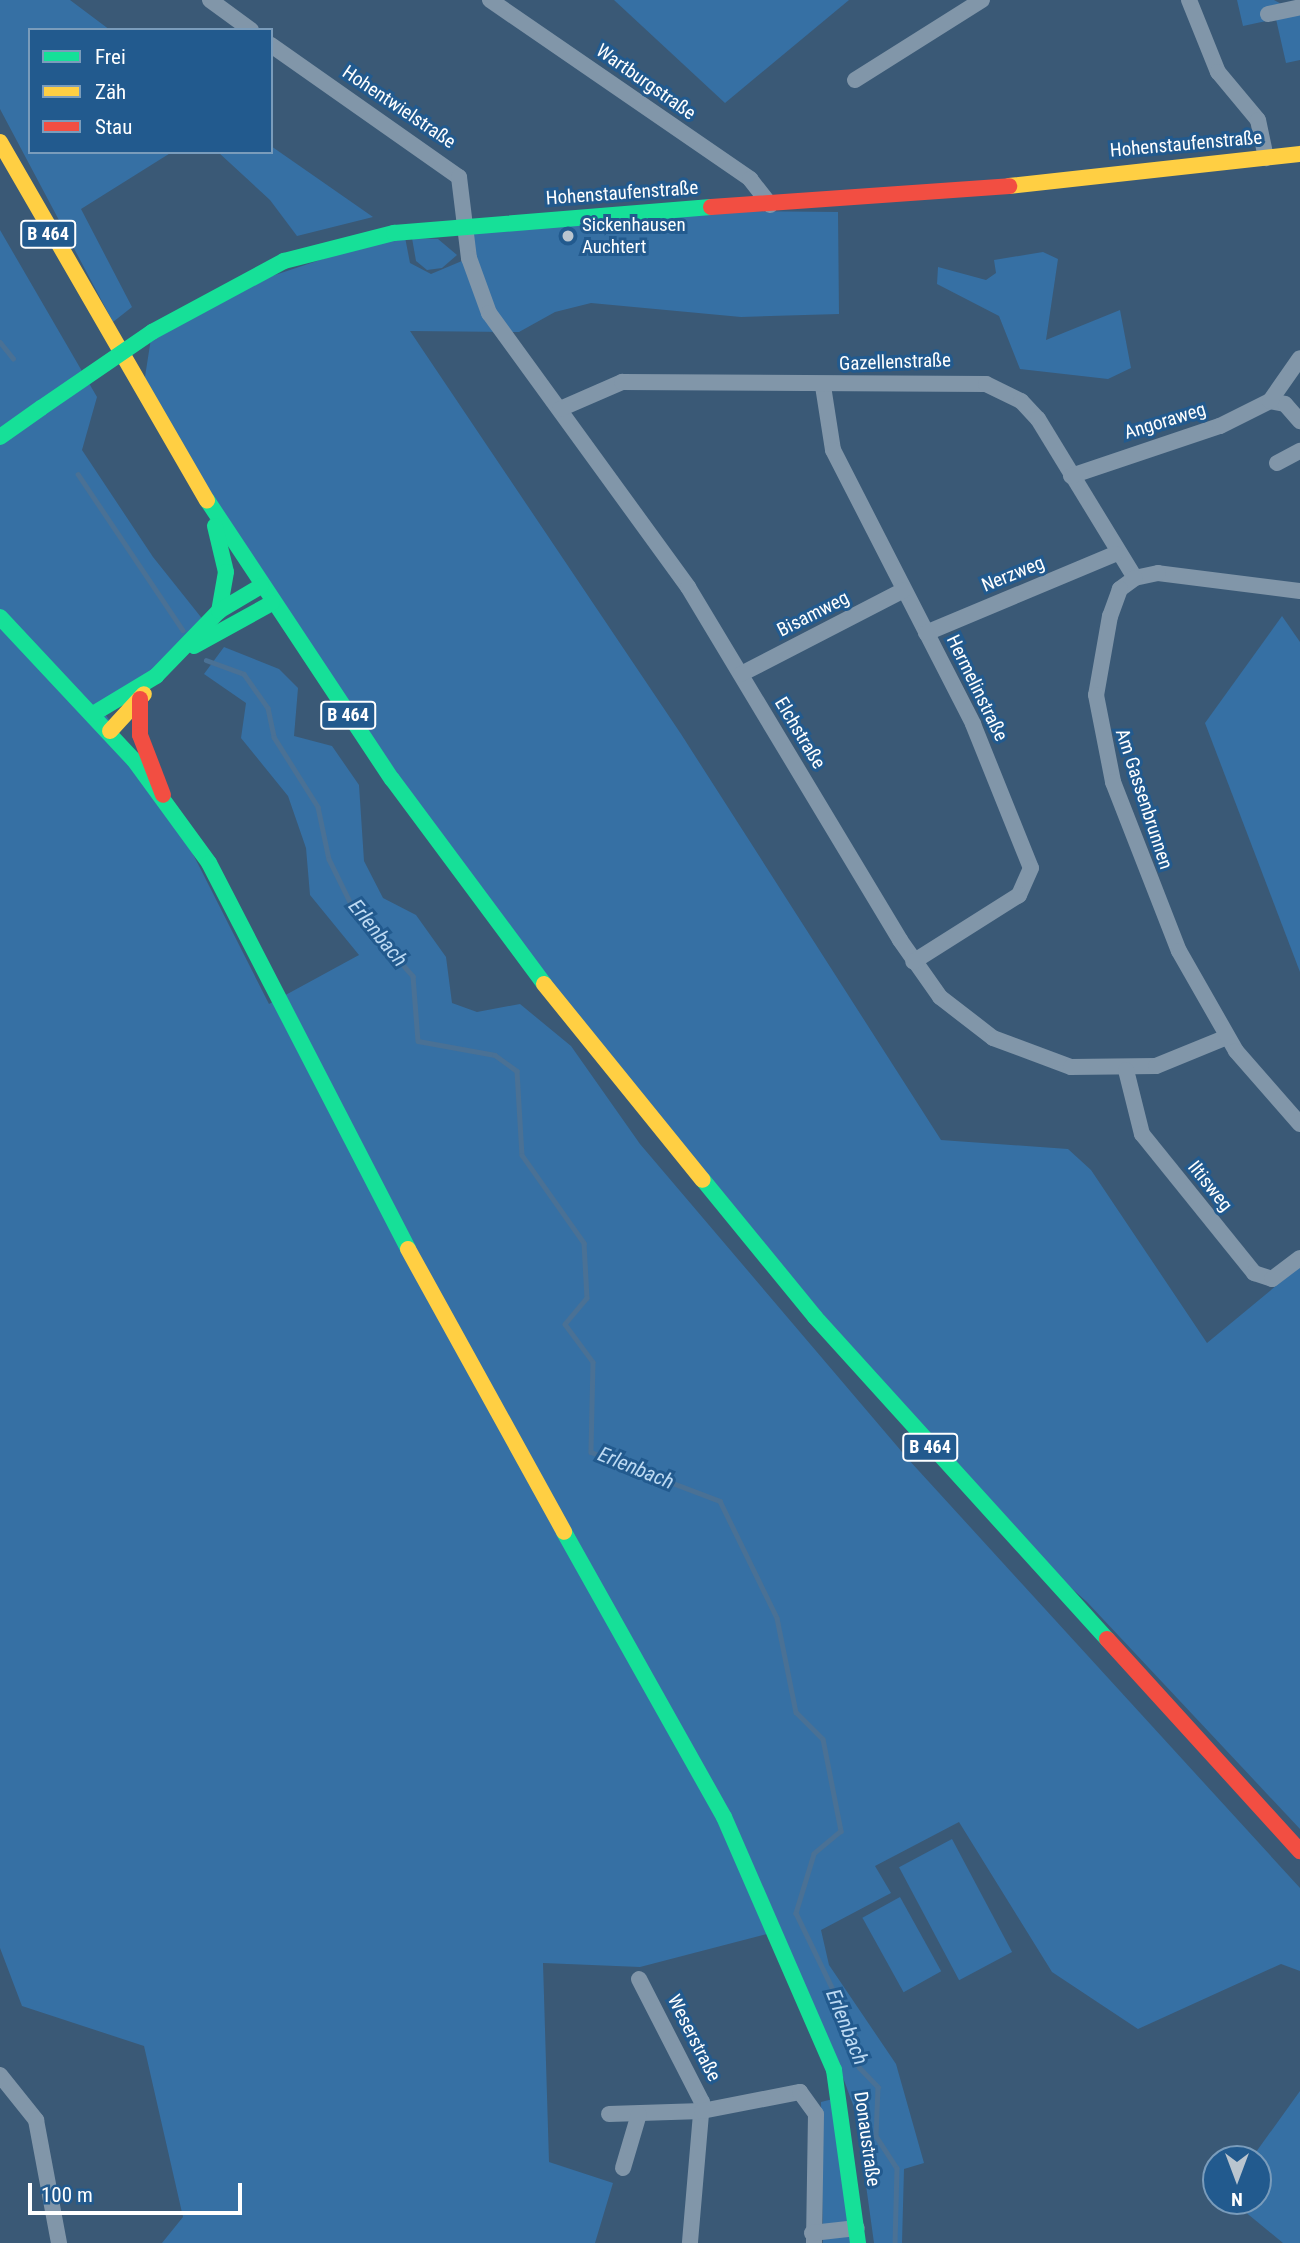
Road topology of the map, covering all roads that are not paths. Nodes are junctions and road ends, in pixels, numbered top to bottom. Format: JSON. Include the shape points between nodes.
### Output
{"nodes":[{"id":1,"x":210,"y":0,"type":"edge"},
{"id":2,"x":490,"y":0,"type":"edge"},
{"id":3,"x":982,"y":0,"type":"edge"},
{"id":4,"x":1189,"y":0,"type":"edge"},
{"id":5,"x":1300,"y":7,"type":"edge"},
{"id":6,"x":1268,"y":14,"type":"dead end"},
{"id":7,"x":248,"y":28,"type":"edge"},
{"id":8,"x":273,"y":46,"type":"edge"},
{"id":9,"x":855,"y":80,"type":"dead end"},
{"id":10,"x":0,"y":142,"type":"edge"},
{"id":11,"x":1300,"y":154,"type":"edge"},
{"id":12,"x":1266,"y":158,"type":"junction"},
{"id":13,"x":770,"y":205,"type":"junction"},
{"id":14,"x":464,"y":227,"type":"junction"},
{"id":15,"x":1300,"y":358,"type":"edge"},
{"id":16,"x":823,"y":386,"type":"junction"},
{"id":17,"x":1270,"y":401,"type":"junction"},
{"id":18,"x":560,"y":409,"type":"junction"},
{"id":19,"x":1300,"y":421,"type":"edge"},
{"id":20,"x":0,"y":438,"type":"edge"},
{"id":21,"x":1300,"y":451,"type":"edge"},
{"id":22,"x":1277,"y":463,"type":"dead end"},
{"id":23,"x":1071,"y":476,"type":"junction"},
{"id":24,"x":204,"y":496,"type":"junction"},
{"id":25,"x":1115,"y":554,"type":"junction"},
{"id":26,"x":1135,"y":578,"type":"junction"},
{"id":27,"x":261,"y":586,"type":"junction"},
{"id":28,"x":904,"y":590,"type":"junction"},
{"id":29,"x":1300,"y":591,"type":"edge"},
{"id":30,"x":272,"y":603,"type":"junction"},
{"id":31,"x":219,"y":611,"type":"junction"},
{"id":32,"x":0,"y":617,"type":"edge"},
{"id":33,"x":926,"y":633,"type":"junction"},
{"id":34,"x":187,"y":650,"type":"junction"},
{"id":35,"x":741,"y":674,"type":"junction"},
{"id":36,"x":156,"y":676,"type":"junction"},
{"id":37,"x":140,"y":699,"type":"junction"},
{"id":38,"x":93,"y":714,"type":"junction"},
{"id":39,"x":110,"y":731,"type":"junction"},
{"id":40,"x":163,"y":795,"type":"junction"},
{"id":41,"x":913,"y":961,"type":"junction"},
{"id":42,"x":1227,"y":1037,"type":"junction"},
{"id":43,"x":1126,"y":1070,"type":"junction"},
{"id":44,"x":1300,"y":1124,"type":"edge"},
{"id":45,"x":1300,"y":1258,"type":"edge"},
{"id":46,"x":1300,"y":1851,"type":"edge"},
{"id":47,"x":639,"y":1979,"type":"dead end"},
{"id":48,"x":0,"y":2075,"type":"edge"},
{"id":49,"x":702,"y":2111,"type":"junction"},
{"id":50,"x":610,"y":2114,"type":"dead end"},
{"id":51,"x":639,"y":2114,"type":"junction"},
{"id":52,"x":623,"y":2168,"type":"dead end"},
{"id":53,"x":857,"y":2236,"type":"edge"},
{"id":54,"x":813,"y":2238,"type":"edge"},
{"id":55,"x":59,"y":2243,"type":"edge"},
{"id":56,"x":690,"y":2243,"type":"edge"}],
"edges":[{"from":1,"to":7,"type":"street"},
{"from":2,"to":13,"type":"street","name":"Wartburgstraße","via":[[750,179]]},
{"from":3,"to":9,"type":"street"},
{"from":4,"to":12,"type":"street","via":[[1219,72],[1258,120]]},
{"from":5,"to":6,"type":"street"},
{"from":8,"to":14,"type":"street","name":"Hohentwielstraße","via":[[451,167],[462,189]]},
{"from":10,"to":24,"type":"street","number":"B 464"},
{"from":11,"to":12,"type":"street","name":"Hohenstaufenstraße"},
{"from":12,"to":13,"type":"street","name":"Hohenstaufenstraße","via":[[932,195]]},
{"from":13,"to":14,"type":"street","name":"Hohenstaufenstraße"},
{"from":14,"to":18,"type":"street","name":"Elchstraße","via":[[483,302]]},
{"from":14,"to":20,"type":"street","name":"Hohenstaufenstraße","bridge":true,"via":[[394,233],[307,252],[238,282],[152,332]]},
{"from":15,"to":17,"type":"street","name":"Angoraweg"},
{"from":16,"to":18,"type":"street","name":"Gazellenstraße","via":[[622,382]]},
{"from":16,"to":23,"type":"street","name":"Gazellenstraße","via":[[957,381],[1000,388],[1038,419]]},
{"from":16,"to":28,"type":"street","name":"Hermelinstraße","via":[[834,450]]},
{"from":17,"to":19,"type":"street","via":[[1285,404]]},
{"from":17,"to":23,"type":"street","name":"Angoraweg","via":[[1220,426]]},
{"from":18,"to":35,"type":"street","name":"Elchstraße","via":[[682,578]]},
{"from":21,"to":22,"type":"street"},
{"from":23,"to":25,"type":"street","name":"Gazellenstraße"},
{"from":24,"to":27,"type":"street","number":"B 464"},
{"from":24,"to":31,"type":"street","via":[[226,572]]},
{"from":25,"to":26,"type":"street","name":"Gazellenstraße"},
{"from":25,"to":33,"type":"street","name":"Nerzweg"},
{"from":26,"to":29,"type":"street","via":[[1158,573]]},
{"from":26,"to":42,"type":"street","name":"Am Gassenbrunnen","via":[[1117,595],[1099,661],[1102,742],[1164,919]]},
{"from":27,"to":30,"type":"street","number":"B 464"},
{"from":27,"to":31,"type":"street"},
{"from":28,"to":33,"type":"street","name":"Hermelinstraße"},
{"from":28,"to":35,"type":"street","name":"Bisamweg"},
{"from":30,"to":34,"type":"street"},
{"from":30,"to":46,"type":"street","number":"B 464","via":[[456,869],[654,1127],[935,1454]]},
{"from":31,"to":34,"type":"street"},
{"from":32,"to":38,"type":"street"},
{"from":33,"to":41,"type":"street","name":"Hermelinstraße","via":[[974,724],[1031,868],[1019,895]]},
{"from":34,"to":36,"type":"street"},
{"from":35,"to":41,"type":"street","name":"Elchstraße"},
{"from":36,"to":37,"type":"street"},
{"from":36,"to":38,"type":"street"},
{"from":37,"to":39,"type":"street"},
{"from":37,"to":40,"type":"street","via":[[140,735]]},
{"from":38,"to":39,"type":"street"},
{"from":39,"to":40,"type":"street"},
{"from":40,"to":53,"type":"street","name":"Donaustraße","via":[[229,899],[448,1326],[759,1888],[834,2070]]},
{"from":41,"to":43,"type":"street","name":"Elchstraße","via":[[950,1006],[993,1038],[1053,1063]]},
{"from":42,"to":43,"type":"street","name":"Elchstraße","via":[[1173,1062]]},
{"from":42,"to":44,"type":"street","name":"Am Gassenbrunnen"},
{"from":43,"to":45,"type":"street","name":"Iltisweg","via":[[1142,1134],[1254,1273],[1272,1279]]},
{"from":47,"to":49,"type":"street","name":"Weserstraße","via":[[699,2090]]},
{"from":48,"to":55,"type":"street","via":[[36,2120]]},
{"from":49,"to":51,"type":"street"},
{"from":49,"to":54,"type":"street","via":[[790,2091],[810,2098],[817,2129]]},
{"from":49,"to":56,"type":"street","name":"Weserstraße"},
{"from":50,"to":51,"type":"street"},
{"from":51,"to":52,"type":"street"},
{"from":53,"to":54,"type":"street"}]}
